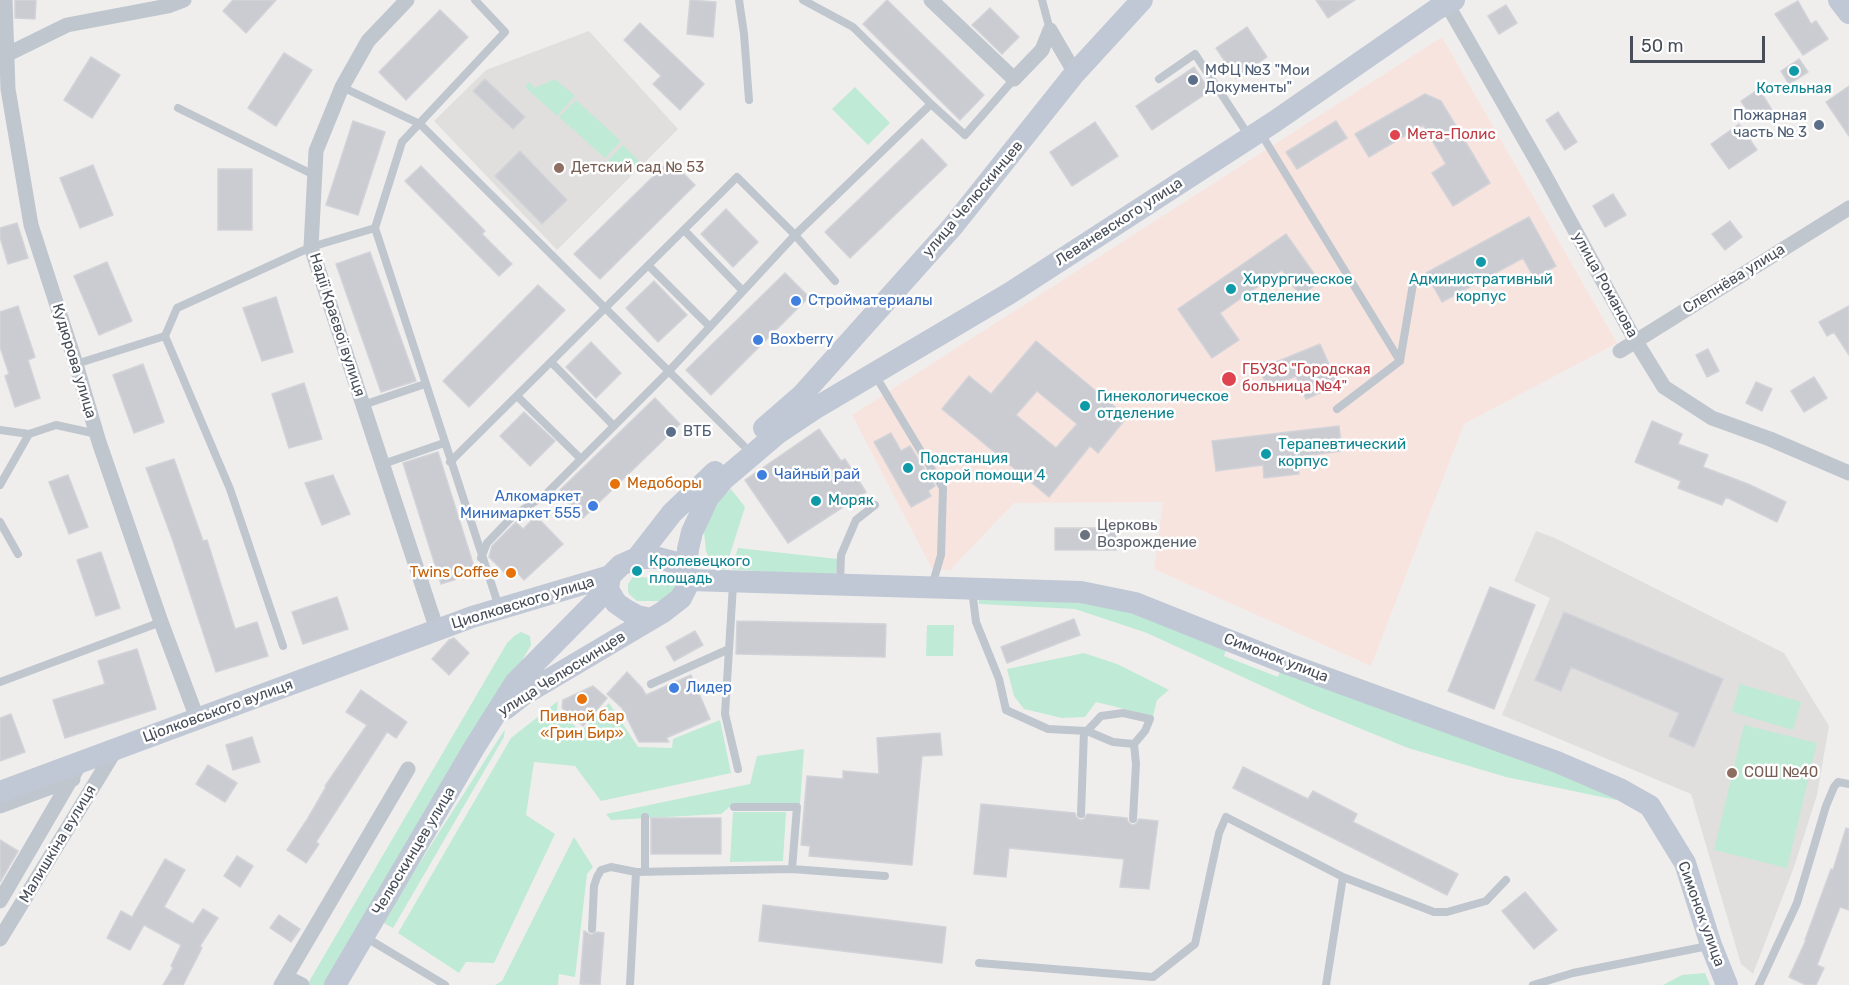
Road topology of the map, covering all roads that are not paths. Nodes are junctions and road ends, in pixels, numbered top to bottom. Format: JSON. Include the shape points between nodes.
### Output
{"nodes":[{"id":1,"x":5,"y":0,"type":"edge"},
{"id":2,"x":184,"y":0,"type":"edge"},
{"id":3,"x":407,"y":0,"type":"edge"},
{"id":4,"x":475,"y":0,"type":"edge"},
{"id":5,"x":739,"y":0,"type":"edge"},
{"id":6,"x":803,"y":0,"type":"edge"},
{"id":7,"x":931,"y":0,"type":"edge"},
{"id":8,"x":1042,"y":0,"type":"edge"},
{"id":9,"x":1142,"y":0,"type":"edge"},
{"id":10,"x":1839,"y":0,"type":"edge"},
{"id":11,"x":1450,"y":2,"type":"edge"},
{"id":12,"x":1849,"y":14,"type":"edge"},
{"id":13,"x":1050,"y":30,"type":"junction"},
{"id":14,"x":6,"y":55,"type":"junction"},
{"id":15,"x":1075,"y":73,"type":"junction"},
{"id":16,"x":1014,"y":79,"type":"junction"},
{"id":17,"x":1159,"y":79,"type":"dead end"},
{"id":18,"x":342,"y":87,"type":"junction"},
{"id":19,"x":748,"y":100,"type":"dead end"},
{"id":20,"x":931,"y":104,"type":"junction"},
{"id":21,"x":178,"y":108,"type":"dead end"},
{"id":22,"x":420,"y":124,"type":"junction"},
{"id":23,"x":1255,"y":135,"type":"junction"},
{"id":24,"x":314,"y":175,"type":"junction"},
{"id":25,"x":1849,"y":208,"type":"edge"},
{"id":26,"x":375,"y":228,"type":"junction"},
{"id":27,"x":684,"y":230,"type":"junction"},
{"id":28,"x":795,"y":235,"type":"junction"},
{"id":29,"x":311,"y":247,"type":"junction"},
{"id":30,"x":649,"y":266,"type":"junction"},
{"id":31,"x":1414,"y":278,"type":"dead end"},
{"id":32,"x":836,"y":281,"type":"dead end"},
{"id":33,"x":744,"y":291,"type":"junction"},
{"id":34,"x":606,"y":308,"type":"junction"},
{"id":35,"x":710,"y":327,"type":"junction"},
{"id":36,"x":165,"y":336,"type":"junction"},
{"id":37,"x":1635,"y":340,"type":"junction"},
{"id":38,"x":1620,"y":351,"type":"dead end"},
{"id":39,"x":1400,"y":361,"type":"junction"},
{"id":40,"x":551,"y":362,"type":"junction"},
{"id":41,"x":76,"y":364,"type":"junction"},
{"id":42,"x":669,"y":371,"type":"junction"},
{"id":43,"x":875,"y":374,"type":"junction"},
{"id":44,"x":425,"y":384,"type":"junction"},
{"id":45,"x":517,"y":396,"type":"junction"},
{"id":46,"x":808,"y":402,"type":"junction"},
{"id":47,"x":363,"y":405,"type":"junction"},
{"id":48,"x":1337,"y":409,"type":"dead end"},
{"id":49,"x":614,"y":426,"type":"junction"},
{"id":50,"x":0,"y":430,"type":"edge"},
{"id":51,"x":29,"y":434,"type":"junction"},
{"id":52,"x":97,"y":434,"type":"junction"},
{"id":53,"x":444,"y":443,"type":"junction"},
{"id":54,"x":743,"y":445,"type":"junction"},
{"id":55,"x":581,"y":459,"type":"junction"},
{"id":56,"x":450,"y":462,"type":"junction"},
{"id":57,"x":383,"y":464,"type":"junction"},
{"id":58,"x":1849,"y":473,"type":"edge"},
{"id":59,"x":0,"y":485,"type":"edge"},
{"id":60,"x":874,"y":505,"type":"dead end"},
{"id":61,"x":0,"y":522,"type":"edge"},
{"id":62,"x":18,"y":554,"type":"dead end"},
{"id":63,"x":481,"y":558,"type":"junction"},
{"id":64,"x":637,"y":558,"type":"junction"},
{"id":65,"x":688,"y":575,"type":"junction"},
{"id":66,"x":733,"y":580,"type":"junction"},
{"id":67,"x":609,"y":583,"type":"junction"},
{"id":68,"x":840,"y":585,"type":"junction"},
{"id":69,"x":931,"y":588,"type":"junction"},
{"id":70,"x":972,"y":589,"type":"junction"},
{"id":71,"x":499,"y":608,"type":"junction"},
{"id":72,"x":651,"y":619,"type":"junction"},
{"id":73,"x":161,"y":622,"type":"junction"},
{"id":74,"x":437,"y":630,"type":"junction"},
{"id":75,"x":283,"y":646,"type":"dead end"},
{"id":76,"x":729,"y":649,"type":"junction"},
{"id":77,"x":0,"y":682,"type":"edge"},
{"id":78,"x":651,"y":684,"type":"dead end"},
{"id":79,"x":196,"y":714,"type":"junction"},
{"id":80,"x":494,"y":718,"type":"junction"},
{"id":81,"x":1086,"y":731,"type":"junction"},
{"id":82,"x":1134,"y":744,"type":"junction"},
{"id":83,"x":116,"y":749,"type":"junction"},
{"id":84,"x":408,"y":769,"type":"dead end"},
{"id":85,"x":738,"y":769,"type":"dead end"},
{"id":86,"x":77,"y":771,"type":"junction"},
{"id":87,"x":1849,"y":784,"type":"edge"},
{"id":88,"x":0,"y":792,"type":"edge"},
{"id":89,"x":0,"y":807,"type":"edge"},
{"id":90,"x":734,"y":807,"type":"dead end"},
{"id":91,"x":1081,"y":814,"type":"dead end"},
{"id":92,"x":645,"y":817,"type":"dead end"},
{"id":93,"x":1133,"y":819,"type":"dead end"},
{"id":94,"x":792,"y":869,"type":"junction"},
{"id":95,"x":641,"y":872,"type":"junction"},
{"id":96,"x":885,"y":876,"type":"dead end"},
{"id":97,"x":1343,"y":877,"type":"junction"},
{"id":98,"x":1506,"y":880,"type":"dead end"},
{"id":99,"x":0,"y":901,"type":"edge"},
{"id":100,"x":592,"y":929,"type":"dead end"},
{"id":101,"x":363,"y":936,"type":"junction"},
{"id":102,"x":0,"y":939,"type":"edge"},
{"id":103,"x":1711,"y":945,"type":"junction"},
{"id":104,"x":979,"y":963,"type":"dead end"},
{"id":105,"x":284,"y":981,"type":"edge"},
{"id":106,"x":302,"y":985,"type":"edge"},
{"id":107,"x":335,"y":985,"type":"edge"},
{"id":108,"x":445,"y":985,"type":"edge"},
{"id":109,"x":630,"y":985,"type":"edge"},
{"id":110,"x":1326,"y":985,"type":"edge"},
{"id":111,"x":1535,"y":985,"type":"edge"},
{"id":112,"x":1727,"y":985,"type":"edge"},
{"id":113,"x":1759,"y":985,"type":"edge"}],
"edges":[{"from":1,"to":14,"type":"street","name":"Кудюрова улица"},
{"from":2,"to":14,"type":"street","via":[[67,25]]},
{"from":3,"to":18,"type":"street","name":"Надії Краєвої вулиця","via":[[368,41]]},
{"from":4,"to":22,"type":"lane","via":[[505,32]]},
{"from":5,"to":19,"type":"lane"},
{"from":6,"to":20,"type":"lane","via":[[853,27]]},
{"from":7,"to":16,"type":"street"},
{"from":8,"to":13,"type":"lane"},
{"from":9,"to":15,"type":"main road","name":"улица Челюскинцев"},
{"from":10,"to":12,"type":"main road"},
{"from":11,"to":23,"type":"main road","name":"Леваневского улица"},
{"from":11,"to":37,"type":"street","name":"улица Романова"},
{"from":13,"to":15,"type":"street"},
{"from":13,"to":16,"type":"street","via":[[1042,50]]},
{"from":14,"to":41,"type":"street","name":"Кудюрова улица","via":[[8,89],[32,225]]},
{"from":15,"to":46,"type":"main road","name":"улица Челюскинцев"},
{"from":16,"to":20,"type":"lane","via":[[965,135]]},
{"from":17,"to":23,"type":"lane","via":[[1195,54]]},
{"from":18,"to":22,"type":"lane"},
{"from":18,"to":24,"type":"street","name":"Надії Краєвої вулиця","via":[[316,151]]},
{"from":20,"to":28,"type":"lane"},
{"from":21,"to":24,"type":"lane"},
{"from":22,"to":26,"type":"lane","via":[[402,142]]},
{"from":22,"to":34,"type":"lane"},
{"from":23,"to":39,"type":"lane"},
{"from":23,"to":43,"type":"main road","name":"Леваневского улица","via":[[1010,293]]},
{"from":24,"to":29,"type":"street","name":"Надії Краєвої вулиця"},
{"from":25,"to":37,"type":"street","name":"Слепнёва улица"},
{"from":26,"to":29,"type":"lane"},
{"from":26,"to":44,"type":"lane"},
{"from":27,"to":28,"type":"lane","via":[[735,173]]},
{"from":27,"to":30,"type":"lane"},
{"from":27,"to":33,"type":"lane"},
{"from":28,"to":32,"type":"lane"},
{"from":28,"to":33,"type":"lane"},
{"from":29,"to":36,"type":"lane","via":[[177,308]]},
{"from":29,"to":47,"type":"street","name":"Надії Краєвої вулиця"},
{"from":30,"to":34,"type":"lane"},
{"from":30,"to":35,"type":"lane"},
{"from":31,"to":39,"type":"lane"},
{"from":33,"to":35,"type":"lane"},
{"from":34,"to":40,"type":"lane"},
{"from":34,"to":42,"type":"lane"},
{"from":35,"to":42,"type":"lane"},
{"from":36,"to":41,"type":"lane"},
{"from":36,"to":75,"type":"lane","via":[[230,489]]},
{"from":37,"to":38,"type":"street","name":"Слепнёва улица"},
{"from":37,"to":58,"type":"street","name":"улица Романова","via":[[1664,387],[1712,418]]},
{"from":39,"to":48,"type":"lane"},
{"from":40,"to":45,"type":"lane"},
{"from":40,"to":49,"type":"lane"},
{"from":41,"to":52,"type":"street","name":"Кудюрова улица"},
{"from":42,"to":49,"type":"lane"},
{"from":42,"to":54,"type":"lane"},
{"from":43,"to":46,"type":"main road","name":"Леваневского улица"},
{"from":43,"to":69,"type":"lane","via":[[944,488],[941,555]]},
{"from":44,"to":47,"type":"lane"},
{"from":44,"to":53,"type":"lane"},
{"from":45,"to":55,"type":"lane"},
{"from":45,"to":56,"type":"lane"},
{"from":46,"to":54,"type":"main road"},
{"from":46,"to":65,"type":"main road","name":"Леваневского улица","via":[[708,498],[688,549]]},
{"from":47,"to":57,"type":"street","name":"Надії Краєвої вулиця"},
{"from":49,"to":55,"type":"lane"},
{"from":50,"to":51,"type":"lane"},
{"from":51,"to":52,"type":"lane","via":[[56,425]]},
{"from":51,"to":59,"type":"lane"},
{"from":52,"to":73,"type":"street","name":"Кудюрова улица"},
{"from":53,"to":56,"type":"lane"},
{"from":53,"to":57,"type":"lane"},
{"from":54,"to":64,"type":"main road","via":[[672,513]]},
{"from":55,"to":63,"type":"lane","via":[[546,494],[512,518],[487,543]]},
{"from":56,"to":63,"type":"lane"},
{"from":57,"to":74,"type":"street","name":"Надії Краєвої вулиця"},
{"from":60,"to":68,"type":"lane","via":[[856,520],[841,555]]},
{"from":61,"to":62,"type":"lane"},
{"from":63,"to":71,"type":"lane"},
{"from":64,"to":65,"type":"main road","via":[[673,562]]},
{"from":64,"to":67,"type":"main road","via":[[621,565]]},
{"from":65,"to":66,"type":"main road","name":"Симонок улица"},
{"from":65,"to":72,"type":"main road","via":[[687,589],[673,606]]},
{"from":66,"to":68,"type":"main road","name":"Симонок улица"},
{"from":66,"to":76,"type":"lane"},
{"from":67,"to":71,"type":"main road","name":"Циолковского улица"},
{"from":67,"to":72,"type":"main road","via":[[616,603],[637,616]]},
{"from":67,"to":80,"type":"main road","name":"улица Челюскинцев","via":[[515,683]]},
{"from":68,"to":69,"type":"main road","name":"Симонок улица"},
{"from":69,"to":70,"type":"main road","name":"Симонок улица"},
{"from":70,"to":81,"type":"lane","via":[[976,622],[999,679],[1006,710],[1048,729]]},
{"from":70,"to":103,"type":"main road","name":"Симонок улица","via":[[1081,592],[1135,603],[1620,789],[1650,806],[1685,863]]},
{"from":71,"to":74,"type":"main road","name":"Циолковского улица"},
{"from":72,"to":80,"type":"main road","name":"улица Челюскинцев","via":[[523,695]]},
{"from":73,"to":77,"type":"lane"},
{"from":73,"to":79,"type":"street","name":"Кудюрова улица"},
{"from":74,"to":79,"type":"main road","name":"Ціолковського вулиця"},
{"from":76,"to":78,"type":"lane"},
{"from":76,"to":85,"type":"lane","via":[[725,714]]},
{"from":79,"to":83,"type":"main road","name":"Ціолковського вулиця"},
{"from":80,"to":101,"type":"main road","name":"Челюскинцев улица"},
{"from":81,"to":82,"type":"lane","via":[[1113,742]]},
{"from":81,"to":82,"type":"lane","via":[[1101,716],[1123,713],[1150,719]]},
{"from":81,"to":91,"type":"lane"},
{"from":82,"to":93,"type":"lane"},
{"from":83,"to":86,"type":"main road","name":"Ціолковського вулиця"},
{"from":83,"to":102,"type":"street","name":"Малишкіна вулиця"},
{"from":84,"to":105,"type":"street"},
{"from":86,"to":88,"type":"main road","name":"Ціолковського вулиця"},
{"from":86,"to":89,"type":"street"},
{"from":86,"to":99,"type":"street"},
{"from":87,"to":113,"type":"lane","via":[[1838,782],[1834,787],[1797,903]]},
{"from":90,"to":94,"type":"lane","via":[[797,807]]},
{"from":92,"to":95,"type":"lane"},
{"from":94,"to":95,"type":"lane"},
{"from":94,"to":96,"type":"lane"},
{"from":95,"to":100,"type":"lane","via":[[611,867],[601,870],[594,885]]},
{"from":95,"to":109,"type":"lane"},
{"from":97,"to":98,"type":"lane","via":[[1434,912],[1486,901]]},
{"from":97,"to":104,"type":"lane","via":[[1226,818],[1195,944],[1153,977]]},
{"from":97,"to":110,"type":"lane"},
{"from":101,"to":107,"type":"main road","name":"Челюскинцев улица"},
{"from":101,"to":108,"type":"lane"},
{"from":103,"to":111,"type":"lane","via":[[1572,973]]},
{"from":103,"to":112,"type":"main road","name":"Симонок улица"},
{"from":105,"to":106,"type":"street"}]}
